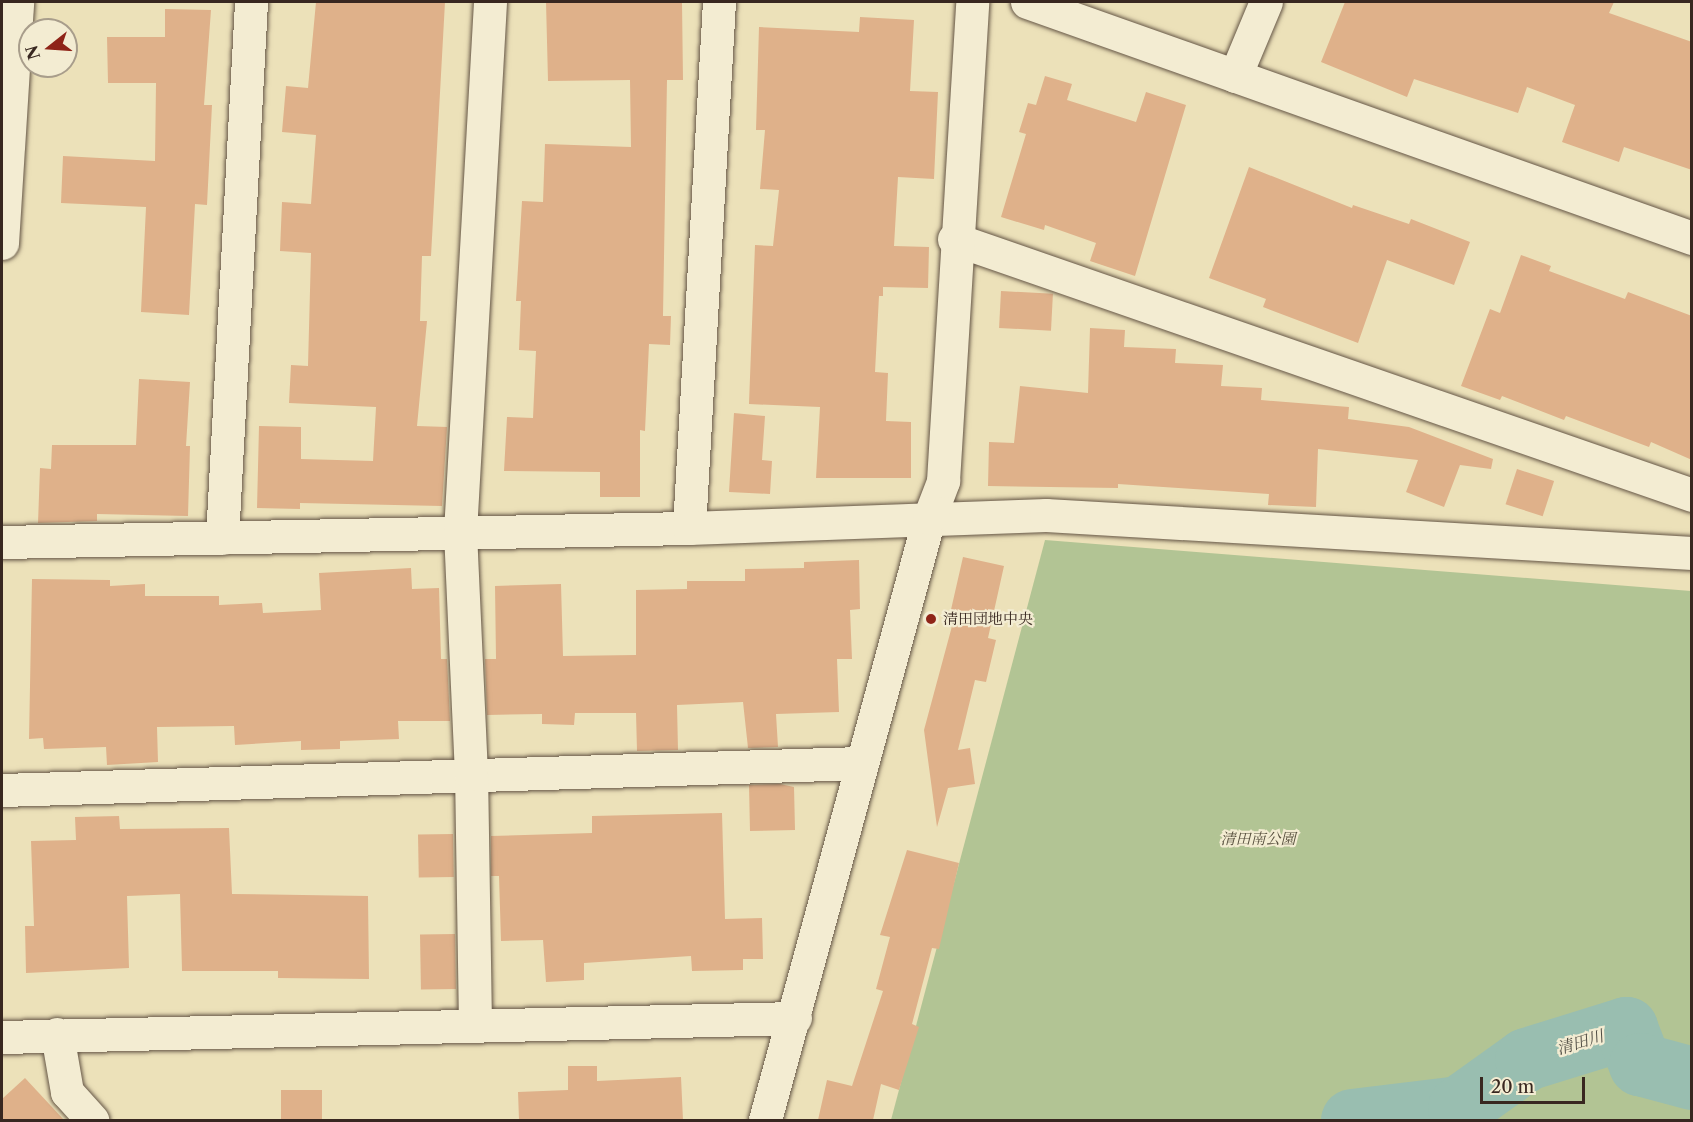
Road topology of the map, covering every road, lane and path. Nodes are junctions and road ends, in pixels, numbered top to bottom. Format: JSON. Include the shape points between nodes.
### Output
{"nodes":[{"id":1,"x":17,"y":2,"type":"edge"},
{"id":2,"x":251,"y":2,"type":"edge"},
{"id":3,"x":490,"y":2,"type":"edge"},
{"id":4,"x":719,"y":2,"type":"edge"},
{"id":5,"x":972,"y":2,"type":"edge"},
{"id":6,"x":1027,"y":2,"type":"edge"},
{"id":7,"x":1266,"y":2,"type":"edge"},
{"id":8,"x":1235,"y":76,"type":"junction"},
{"id":9,"x":1692,"y":238,"type":"edge"},
{"id":10,"x":954,"y":239,"type":"junction"},
{"id":11,"x":2,"y":243,"type":"edge"},
{"id":12,"x":1692,"y":495,"type":"edge"},
{"id":13,"x":929,"y":518,"type":"junction"},
{"id":14,"x":689,"y":528,"type":"junction"},
{"id":15,"x":460,"y":532,"type":"junction"},
{"id":16,"x":222,"y":538,"type":"junction"},
{"id":17,"x":2,"y":542,"type":"edge"},
{"id":18,"x":1692,"y":553,"type":"edge"},
{"id":19,"x":862,"y":764,"type":"junction"},
{"id":20,"x":471,"y":774,"type":"junction"},
{"id":21,"x":2,"y":790,"type":"edge"},
{"id":22,"x":795,"y":1018,"type":"junction"},
{"id":23,"x":475,"y":1025,"type":"junction"},
{"id":24,"x":57,"y":1034,"type":"junction"},
{"id":25,"x":2,"y":1036,"type":"edge"},
{"id":26,"x":92,"y":1120,"type":"edge"},
{"id":27,"x":765,"y":1120,"type":"edge"}],
"edges":[{"from":1,"to":11,"type":"street"},
{"from":2,"to":16,"type":"street"},
{"from":3,"to":15,"type":"street"},
{"from":4,"to":14,"type":"street"},
{"from":5,"to":10,"type":"street"},
{"from":6,"to":8,"type":"street"},
{"from":7,"to":8,"type":"street"},
{"from":8,"to":9,"type":"street"},
{"from":10,"to":12,"type":"street"},
{"from":10,"to":13,"type":"street","via":[[943,481]]},
{"from":13,"to":14,"type":"street"},
{"from":13,"to":18,"type":"street","via":[[1046,515]]},
{"from":13,"to":19,"type":"street"},
{"from":14,"to":15,"type":"street"},
{"from":15,"to":16,"type":"street"},
{"from":15,"to":20,"type":"street"},
{"from":16,"to":17,"type":"street"},
{"from":19,"to":20,"type":"street"},
{"from":19,"to":22,"type":"street"},
{"from":20,"to":21,"type":"street"},
{"from":20,"to":23,"type":"street"},
{"from":22,"to":23,"type":"street"},
{"from":22,"to":27,"type":"street"},
{"from":23,"to":24,"type":"street"},
{"from":24,"to":25,"type":"street"},
{"from":24,"to":26,"type":"street","via":[[67,1092]]}]}
